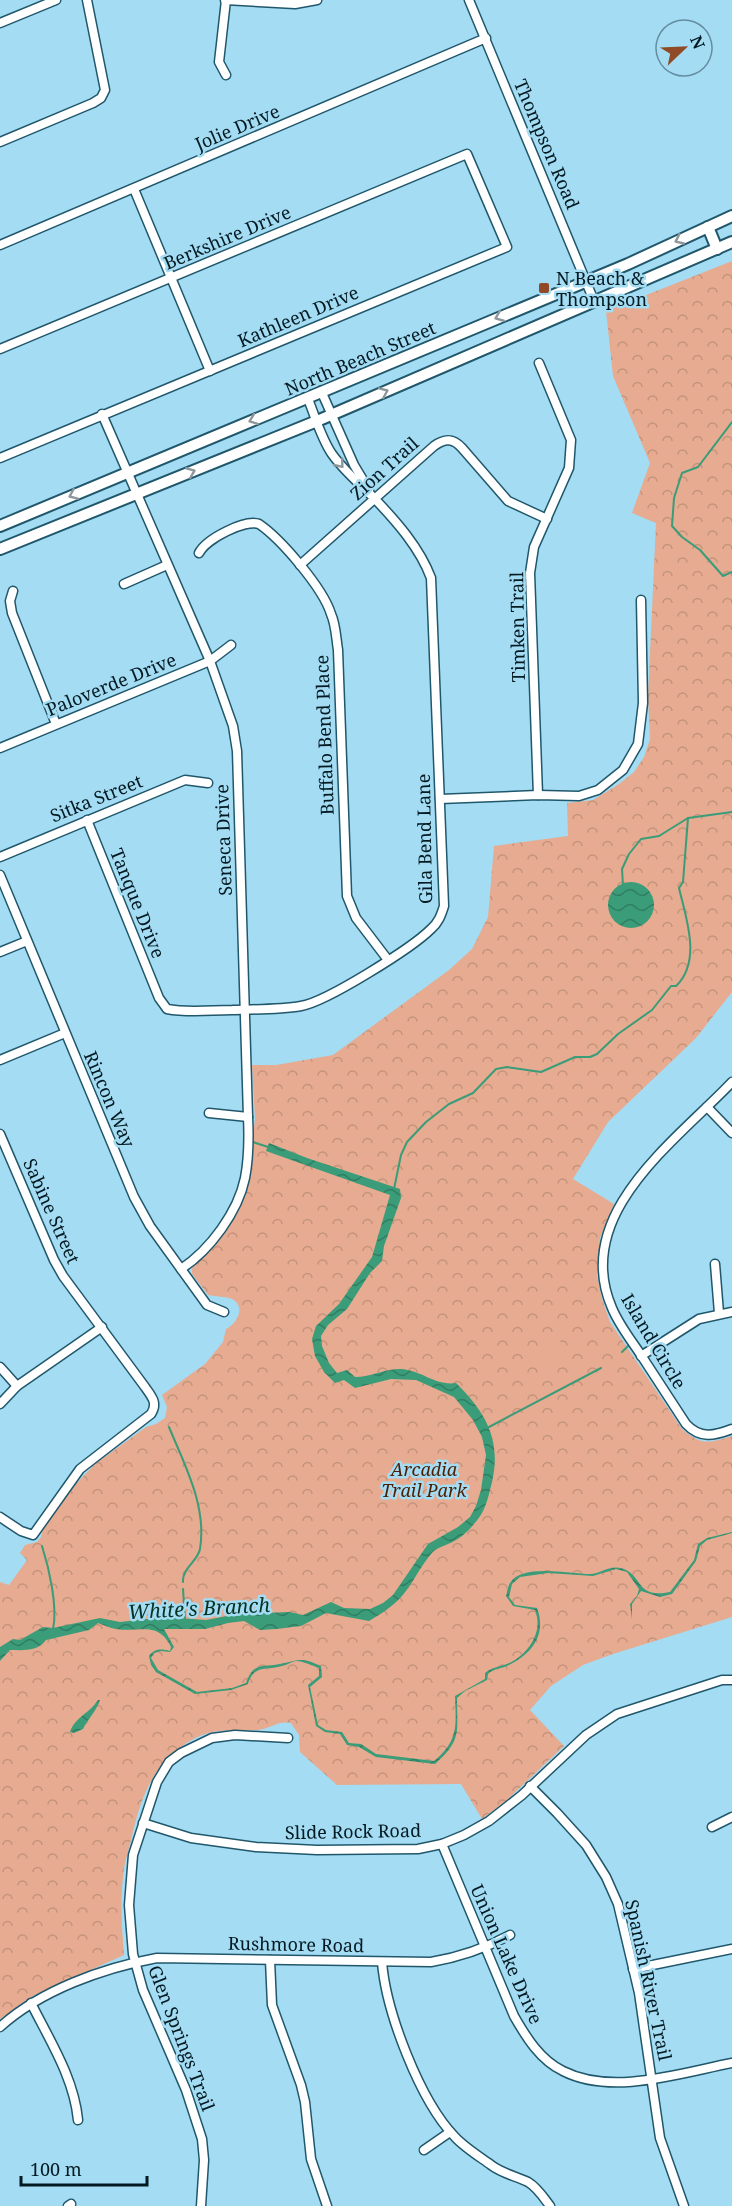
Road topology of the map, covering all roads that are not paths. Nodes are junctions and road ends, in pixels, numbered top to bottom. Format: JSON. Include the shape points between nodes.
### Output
{"nodes":[{"id":1,"x":56,"y":0,"type":"edge"},
{"id":2,"x":87,"y":0,"type":"edge"},
{"id":3,"x":225,"y":0,"type":"edge"},
{"id":4,"x":317,"y":0,"type":"edge"},
{"id":5,"x":470,"y":0,"type":"edge"},
{"id":6,"x":0,"y":23,"type":"edge"},
{"id":7,"x":486,"y":38,"type":"junction"},
{"id":8,"x":226,"y":75,"type":"dead end"},
{"id":9,"x":0,"y":142,"type":"edge"},
{"id":10,"x":467,"y":154,"type":"joint"},
{"id":11,"x":134,"y":189,"type":"junction"},
{"id":12,"x":732,"y":216,"type":"edge"},
{"id":13,"x":708,"y":227,"type":"junction"},
{"id":14,"x":732,"y":242,"type":"edge"},
{"id":15,"x":0,"y":244,"type":"edge"},
{"id":16,"x":717,"y":249,"type":"junction"},
{"id":17,"x":173,"y":278,"type":"junction"},
{"id":18,"x":586,"y":281,"type":"junction"},
{"id":19,"x":594,"y":301,"type":"junction"},
{"id":20,"x":0,"y":349,"type":"edge"},
{"id":21,"x":539,"y":363,"type":"dead end"},
{"id":22,"x":210,"y":371,"type":"junction"},
{"id":23,"x":322,"y":393,"type":"junction"},
{"id":24,"x":308,"y":399,"type":"junction"},
{"id":25,"x":102,"y":414,"type":"junction"},
{"id":26,"x":331,"y":415,"type":"junction"},
{"id":27,"x":317,"y":421,"type":"junction"},
{"id":28,"x":0,"y":458,"type":"edge"},
{"id":29,"x":128,"y":472,"type":"junction"},
{"id":30,"x":137,"y":494,"type":"junction"},
{"id":31,"x":374,"y":499,"type":"junction"},
{"id":32,"x":547,"y":519,"type":"junction"},
{"id":33,"x":0,"y":526,"type":"edge"},
{"id":34,"x":0,"y":549,"type":"edge"},
{"id":35,"x":199,"y":553,"type":"dead end"},
{"id":36,"x":167,"y":565,"type":"junction"},
{"id":37,"x":300,"y":565,"type":"junction"},
{"id":38,"x":124,"y":584,"type":"dead end"},
{"id":39,"x":13,"y":591,"type":"dead end"},
{"id":40,"x":641,"y":600,"type":"dead end"},
{"id":41,"x":231,"y":645,"type":"dead end"},
{"id":42,"x":210,"y":661,"type":"junction"},
{"id":43,"x":56,"y":724,"type":"junction"},
{"id":44,"x":0,"y":748,"type":"edge"},
{"id":45,"x":208,"y":783,"type":"dead end"},
{"id":46,"x":538,"y":795,"type":"junction"},
{"id":47,"x":440,"y":799,"type":"junction"},
{"id":48,"x":87,"y":820,"type":"junction"},
{"id":49,"x":0,"y":857,"type":"edge"},
{"id":50,"x":0,"y":875,"type":"edge"},
{"id":51,"x":27,"y":941,"type":"junction"},
{"id":52,"x":0,"y":952,"type":"edge"},
{"id":53,"x":388,"y":960,"type":"junction"},
{"id":54,"x":159,"y":998,"type":"joint"},
{"id":55,"x":245,"y":1009,"type":"junction"},
{"id":56,"x":65,"y":1033,"type":"junction"},
{"id":57,"x":0,"y":1060,"type":"edge"},
{"id":58,"x":732,"y":1082,"type":"edge"},
{"id":59,"x":707,"y":1107,"type":"junction"},
{"id":60,"x":209,"y":1113,"type":"dead end"},
{"id":61,"x":248,"y":1117,"type":"junction"},
{"id":62,"x":732,"y":1133,"type":"edge"},
{"id":63,"x":0,"y":1134,"type":"edge"},
{"id":64,"x":715,"y":1264,"type":"dead end"},
{"id":65,"x":181,"y":1269,"type":"junction"},
{"id":66,"x":224,"y":1312,"type":"dead end"},
{"id":67,"x":732,"y":1312,"type":"edge"},
{"id":68,"x":719,"y":1313,"type":"junction"},
{"id":69,"x":102,"y":1326,"type":"junction"},
{"id":70,"x":641,"y":1356,"type":"junction"},
{"id":71,"x":0,"y":1367,"type":"edge"},
{"id":72,"x":17,"y":1386,"type":"junction"},
{"id":73,"x":0,"y":1404,"type":"edge"},
{"id":74,"x":732,"y":1430,"type":"edge"},
{"id":75,"x":0,"y":1517,"type":"edge"},
{"id":76,"x":732,"y":1680,"type":"edge"},
{"id":77,"x":288,"y":1738,"type":"dead end"},
{"id":78,"x":530,"y":1786,"type":"junction"},
{"id":79,"x":732,"y":1816,"type":"edge"},
{"id":80,"x":143,"y":1823,"type":"junction"},
{"id":81,"x":712,"y":1827,"type":"dead end"},
{"id":82,"x":441,"y":1844,"type":"junction"},
{"id":83,"x":510,"y":1935,"type":"dead end"},
{"id":84,"x":485,"y":1948,"type":"junction"},
{"id":85,"x":732,"y":1949,"type":"edge"},
{"id":86,"x":270,"y":1960,"type":"junction"},
{"id":87,"x":135,"y":1962,"type":"junction"},
{"id":88,"x":382,"y":1962,"type":"junction"},
{"id":89,"x":633,"y":1969,"type":"junction"},
{"id":90,"x":31,"y":2003,"type":"junction"},
{"id":91,"x":0,"y":2027,"type":"edge"},
{"id":92,"x":732,"y":2063,"type":"edge"},
{"id":93,"x":652,"y":2078,"type":"junction"},
{"id":94,"x":78,"y":2120,"type":"dead end"},
{"id":95,"x":450,"y":2132,"type":"junction"},
{"id":96,"x":424,"y":2150,"type":"dead end"},
{"id":97,"x":201,"y":2206,"type":"edge"},
{"id":98,"x":327,"y":2206,"type":"edge"},
{"id":99,"x":550,"y":2206,"type":"edge"},
{"id":100,"x":684,"y":2206,"type":"edge"}],
"edges":[{"from":1,"to":6,"type":"street"},
{"from":2,"to":9,"type":"street","via":[[104,95]]},
{"from":3,"to":4,"type":"street","via":[[295,4]]},
{"from":3,"to":8,"type":"street","via":[[219,62]]},
{"from":5,"to":7,"type":"street","name":"Thompson Road"},
{"from":7,"to":11,"type":"street","name":"Jolie Drive"},
{"from":7,"to":18,"type":"street","name":"Thompson Road"},
{"from":10,"to":17,"type":"street","name":"Berkshire Drive"},
{"from":10,"to":22,"type":"street","name":"Kathleen Drive","via":[[507,247]]},
{"from":11,"to":15,"type":"street","name":"Jolie Drive"},
{"from":11,"to":17,"type":"street"},
{"from":12,"to":13,"type":"main road","name":"North Beach Street"},
{"from":13,"to":16,"type":"main road"},
{"from":13,"to":18,"type":"main road","name":"North Beach Street","one_way":true},
{"from":14,"to":16,"type":"main road"},
{"from":16,"to":19,"type":"main road"},
{"from":17,"to":20,"type":"street","name":"Berkshire Drive"},
{"from":17,"to":22,"type":"street"},
{"from":18,"to":19,"type":"street","name":"Thompson Road"},
{"from":18,"to":23,"type":"main road","name":"North Beach Street","one_way":true},
{"from":26,"to":19,"type":"main road","one_way":true},
{"from":21,"to":32,"type":"street","name":"Timken Trail","via":[[571,440],[569,468]]},
{"from":22,"to":25,"type":"street","name":"Kathleen Drive"},
{"from":23,"to":24,"type":"main road","name":"North Beach Street"},
{"from":23,"to":26,"type":"street","name":"Gila Bend Lane"},
{"from":24,"to":27,"type":"street","name":"Gila Bend Lane"},
{"from":24,"to":29,"type":"main road","name":"North Beach Street","one_way":true},
{"from":25,"to":28,"type":"street","name":"Kathleen Drive"},
{"from":25,"to":29,"type":"street","name":"Seneca Drive"},
{"from":26,"to":27,"type":"main road"},
{"from":26,"to":31,"type":"street","name":"Gila Bend Lane"},
{"from":30,"to":27,"type":"main road","one_way":true},
{"from":27,"to":31,"type":"street","name":"Gila Bend Lane","one_way":true,"via":[[331,453]]},
{"from":29,"to":30,"type":"street","name":"Seneca Drive"},
{"from":29,"to":33,"type":"main road","name":"North Beach Street","one_way":true},
{"from":30,"to":34,"type":"main road"},
{"from":30,"to":36,"type":"street","name":"Seneca Drive"},
{"from":31,"to":32,"type":"street","name":"Zion Trail","via":[[434,446],[448,439],[456,441],[508,501]]},
{"from":31,"to":37,"type":"street","name":"Zion Trail"},
{"from":31,"to":47,"type":"street","name":"Gila Bend Lane","via":[[412,543],[431,578]]},
{"from":32,"to":46,"type":"street","name":"Timken Trail","via":[[534,547],[530,573]]},
{"from":35,"to":37,"type":"street","name":"Buffalo Bend Place","via":[[214,538],[249,523],[259,524]]},
{"from":36,"to":38,"type":"street"},
{"from":36,"to":42,"type":"street","name":"Seneca Drive"},
{"from":37,"to":53,"type":"street","name":"Buffalo Bend Place","via":[[327,604],[336,634],[347,896],[356,918]]},
{"from":39,"to":43,"type":"street","via":[[12,613]]},
{"from":40,"to":46,"type":"street","via":[[643,703],[638,744],[623,770],[598,790],[579,796]]},
{"from":41,"to":42,"type":"street","name":"Paloverde Drive"},
{"from":42,"to":43,"type":"street","name":"Paloverde Drive"},
{"from":42,"to":55,"type":"street","name":"Seneca Drive","via":[[233,726],[237,751]]},
{"from":43,"to":44,"type":"street","name":"Paloverde Drive"},
{"from":45,"to":48,"type":"street","name":"Sitka Street","via":[[185,780]]},
{"from":46,"to":47,"type":"street"},
{"from":47,"to":53,"type":"street","name":"Gila Bend Lane","via":[[444,906],[440,919],[431,930]]},
{"from":48,"to":49,"type":"street","name":"Sitka Street"},
{"from":48,"to":54,"type":"street","name":"Tanque Drive"},
{"from":50,"to":51,"type":"street","name":"Rincon Way"},
{"from":51,"to":52,"type":"street"},
{"from":51,"to":56,"type":"street","name":"Rincon Way"},
{"from":53,"to":55,"type":"street","name":"Gila Bend Lane","via":[[317,1002]]},
{"from":54,"to":55,"type":"street","name":"Gila Bend Lane","via":[[172,1010]]},
{"from":55,"to":61,"type":"street","name":"Seneca Drive"},
{"from":56,"to":57,"type":"street"},
{"from":56,"to":65,"type":"street","name":"Rincon Way","via":[[134,1197]]},
{"from":58,"to":59,"type":"street","name":"Island Circle"},
{"from":59,"to":62,"type":"street"},
{"from":59,"to":70,"type":"street","name":"Island Circle","via":[[640,1175],[608,1229],[602,1268],[604,1284],[612,1310]]},
{"from":60,"to":61,"type":"street"},
{"from":61,"to":65,"type":"street","name":"Seneca Drive","via":[[248,1163],[238,1198],[204,1250]]},
{"from":63,"to":69,"type":"street","name":"Sabine Street","via":[[54,1260]]},
{"from":64,"to":68,"type":"street"},
{"from":65,"to":66,"type":"street","name":"Rincon Way","via":[[207,1305]]},
{"from":67,"to":68,"type":"street"},
{"from":68,"to":70,"type":"street","via":[[692,1322]]},
{"from":69,"to":72,"type":"street"},
{"from":69,"to":75,"type":"street","name":"Sabine Street","via":[[155,1402],[155,1408],[80,1469],[33,1535]]},
{"from":70,"to":74,"type":"street","name":"Island Circle","via":[[691,1429],[702,1435]]},
{"from":71,"to":72,"type":"street"},
{"from":72,"to":73,"type":"street"},
{"from":76,"to":78,"type":"street","name":"Slide Rock Road","via":[[617,1714],[586,1735]]},
{"from":77,"to":80,"type":"street","name":"Glen Springs Trail","via":[[235,1735],[212,1738],[189,1748],[169,1762],[157,1782]]},
{"from":78,"to":82,"type":"street","name":"Slide Rock Road","via":[[489,1821]]},
{"from":78,"to":89,"type":"street","name":"Spanish River Trail","via":[[572,1828],[606,1877],[618,1904]]},
{"from":79,"to":81,"type":"street"},
{"from":80,"to":82,"type":"street","name":"Slide Rock Road","via":[[191,1838],[256,1847],[418,1849]]},
{"from":80,"to":87,"type":"street","name":"Glen Springs Trail","via":[[134,1855],[130,1897]]},
{"from":82,"to":84,"type":"street","name":"Union Lake Drive"},
{"from":83,"to":84,"type":"street","name":"Rushmore Road"},
{"from":84,"to":88,"type":"street","name":"Rushmore Road","via":[[431,1962]]},
{"from":84,"to":93,"type":"street","name":"Union Lake Drive","via":[[527,2039],[554,2066],[601,2082]]},
{"from":85,"to":89,"type":"street"},
{"from":86,"to":87,"type":"street","name":"Rushmore Road","via":[[157,1958]]},
{"from":86,"to":88,"type":"street","name":"Rushmore Road"},
{"from":86,"to":98,"type":"street","via":[[272,2005],[301,2085],[311,2159]]},
{"from":87,"to":90,"type":"street","name":"Rushmore Road"},
{"from":87,"to":97,"type":"street","name":"Glen Springs Trail","via":[[202,2139]]},
{"from":88,"to":95,"type":"street","via":[[387,1999],[406,2050],[424,2094]]},
{"from":89,"to":93,"type":"street","name":"Spanish River Trail"},
{"from":90,"to":91,"type":"street","name":"Rushmore Road"},
{"from":90,"to":94,"type":"street","via":[[76,2099]]},
{"from":92,"to":93,"type":"street","name":"Union Lake Drive"},
{"from":93,"to":100,"type":"street","name":"Spanish River Trail","via":[[660,2138]]},
{"from":95,"to":96,"type":"street"},
{"from":95,"to":99,"type":"street","via":[[494,2167],[528,2182]]}]}
